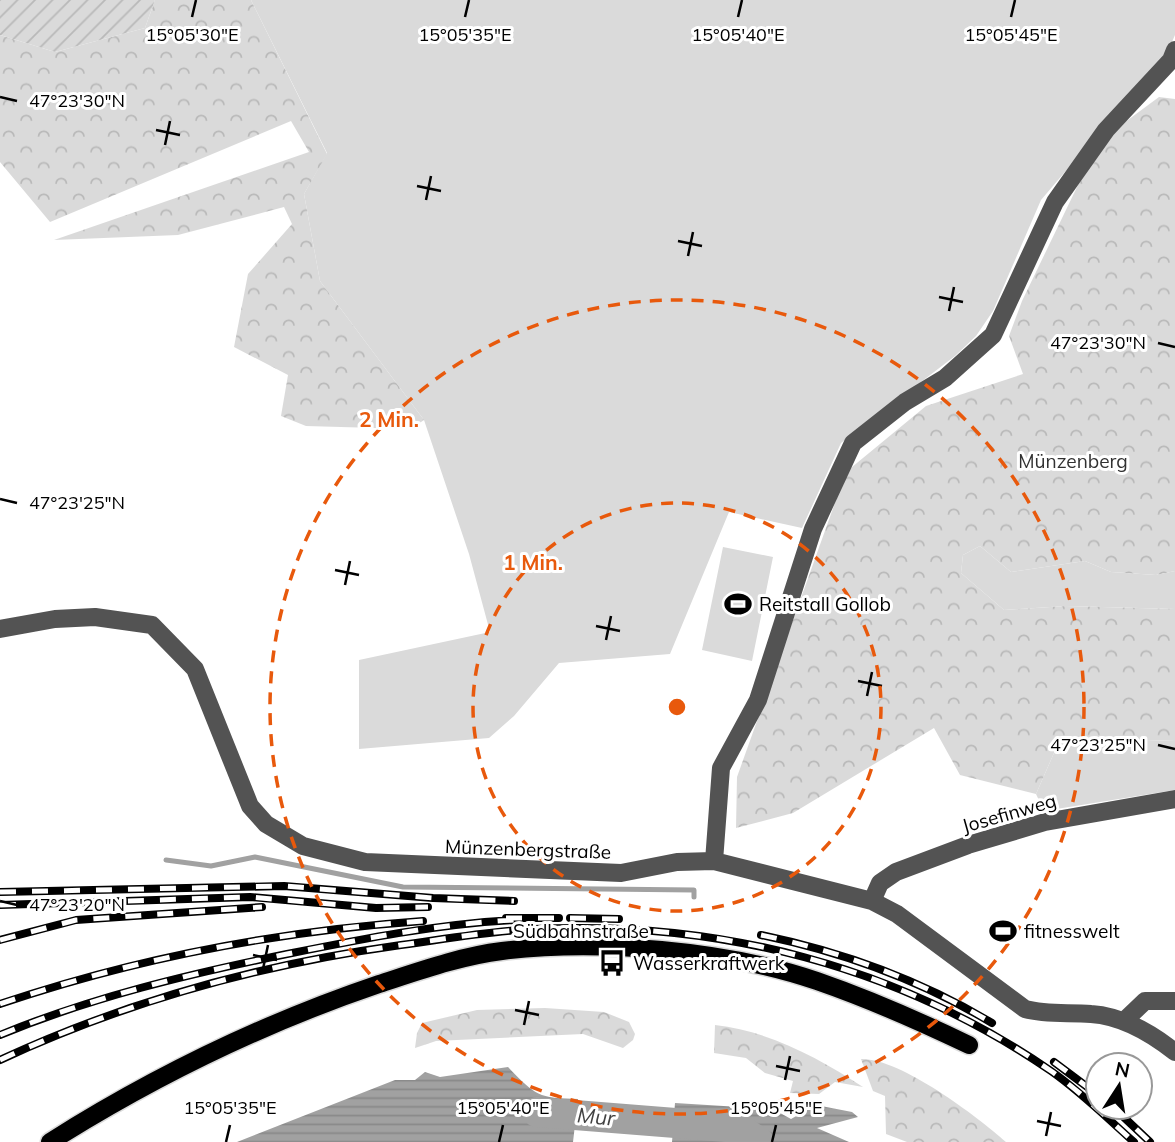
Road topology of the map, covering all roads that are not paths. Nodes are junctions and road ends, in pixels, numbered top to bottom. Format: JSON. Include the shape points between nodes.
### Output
{"nodes":[{"id":1,"x":1175,"y":50,"type":"edge"},
{"id":2,"x":0,"y":629,"type":"edge"},
{"id":3,"x":1175,"y":799,"type":"edge"},
{"id":4,"x":714,"y":861,"type":"junction"},
{"id":5,"x":872,"y":901,"type":"junction"},
{"id":6,"x":1175,"y":1001,"type":"edge"},
{"id":7,"x":1124,"y":1021,"type":"junction"},
{"id":8,"x":969,"y":1045,"type":"dead end"},
{"id":9,"x":1175,"y":1052,"type":"edge"},
{"id":10,"x":50,"y":1142,"type":"edge"}],
"edges":[{"from":1,"to":4,"type":"street","via":[[1171,60],[1106,130],[1055,202],[993,335],[945,378],[853,443],[813,529],[758,700],[721,768]]},
{"from":2,"to":4,"type":"street","name":"Münzenbergstraße","via":[[95,617],[152,625],[195,669],[250,807],[265,824],[303,846],[366,863],[516,870],[621,873],[677,862]]},
{"from":3,"to":5,"type":"street","name":"Josefinweg","via":[[1045,822],[968,845],[896,872],[880,883]]},
{"from":4,"to":5,"type":"street","name":"Münzenbergstraße"},
{"from":5,"to":7,"type":"street","name":"Münzenbergstraße","via":[[897,914],[1025,1009]]},
{"from":6,"to":7,"type":"street","via":[[1145,1001]]},
{"from":7,"to":9,"type":"street","name":"Münzenbergstraße"},
{"from":8,"to":10,"type":"main road","name":"Südbahnstraße","via":[[884,1006],[766,967],[711,956],[613,948],[501,951],[422,970],[280,1021],[138,1089]]}]}
